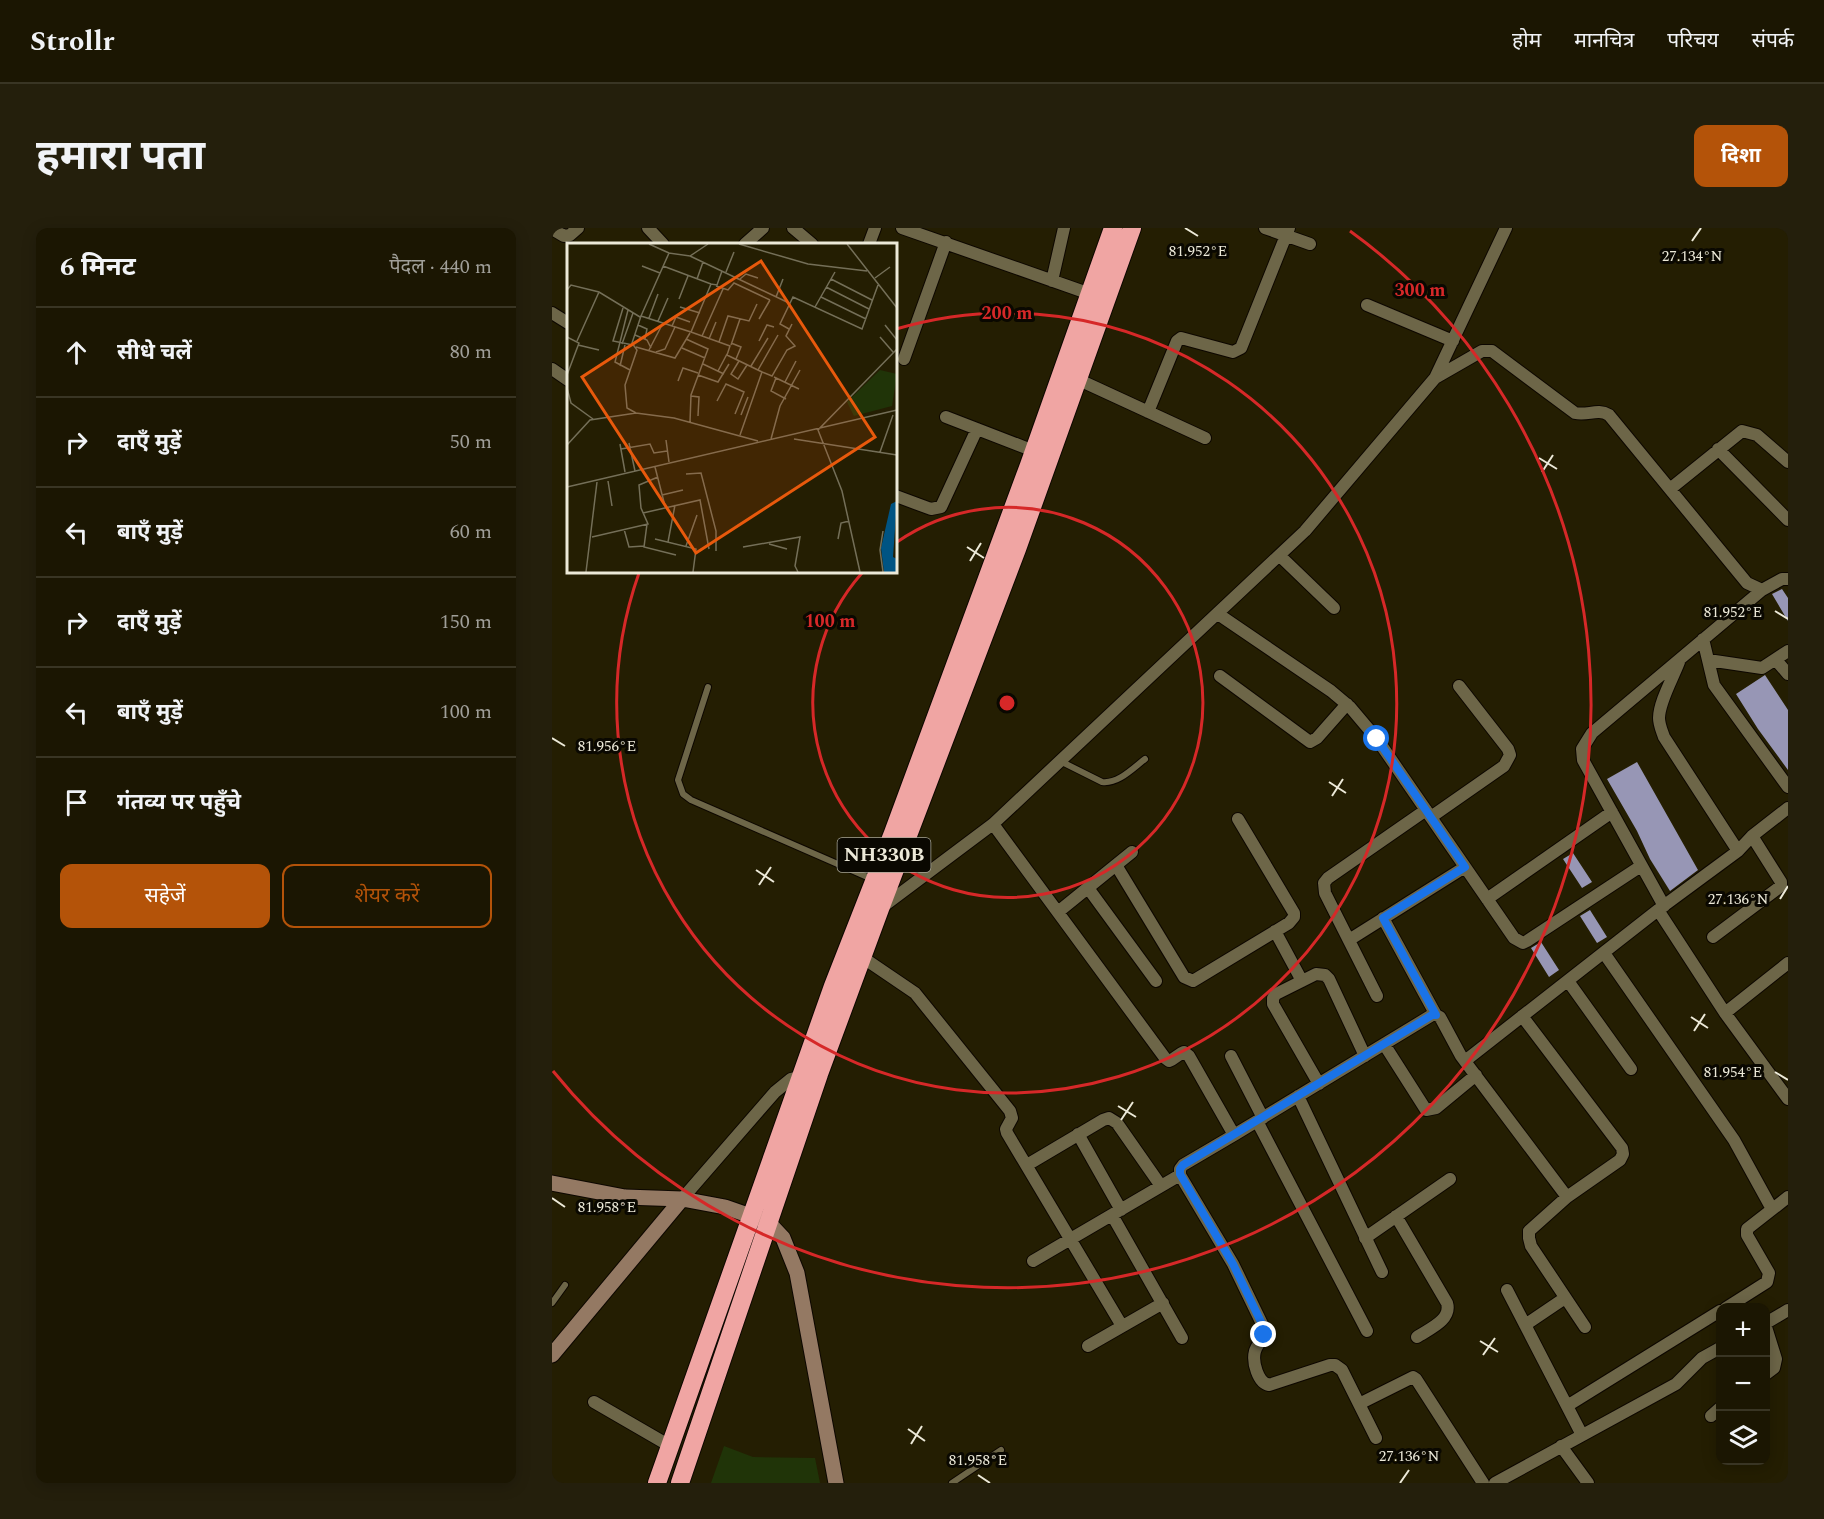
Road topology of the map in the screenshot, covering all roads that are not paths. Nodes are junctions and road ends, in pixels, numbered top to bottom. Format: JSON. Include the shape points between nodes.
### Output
{"nodes":[{"id":1,"x":552,"y":228,"type":"edge"},
{"id":2,"x":578,"y":228,"type":"edge"},
{"id":3,"x":648,"y":228,"type":"edge"},
{"id":4,"x":764,"y":228,"type":"edge"},
{"id":5,"x":793,"y":228,"type":"edge"},
{"id":6,"x":875,"y":228,"type":"edge"},
{"id":7,"x":902,"y":228,"type":"edge"},
{"id":8,"x":1064,"y":228,"type":"edge"},
{"id":9,"x":1113,"y":228,"type":"edge"},
{"id":10,"x":1132,"y":228,"type":"edge"},
{"id":11,"x":1265,"y":228,"type":"edge"},
{"id":12,"x":1506,"y":228,"type":"edge"},
{"id":13,"x":1287,"y":232,"type":"edge"},
{"id":14,"x":946,"y":242,"type":"junction"},
{"id":15,"x":662,"y":243,"type":"edge"},
{"id":16,"x":746,"y":243,"type":"edge"},
{"id":17,"x":811,"y":243,"type":"edge"},
{"id":18,"x":869,"y":243,"type":"edge"},
{"id":19,"x":1310,"y":244,"type":"dead end"},
{"id":20,"x":1052,"y":281,"type":"junction"},
{"id":21,"x":1097,"y":297,"type":"junction"},
{"id":22,"x":1367,"y":305,"type":"dead end"},
{"id":23,"x":552,"y":313,"type":"edge"},
{"id":24,"x":567,"y":322,"type":"edge"},
{"id":25,"x":1452,"y":341,"type":"junction"},
{"id":26,"x":904,"y":359,"type":"dead end"},
{"id":27,"x":552,"y":369,"type":"edge"},
{"id":28,"x":1435,"y":378,"type":"junction"},
{"id":29,"x":567,"y":379,"type":"edge"},
{"id":30,"x":1077,"y":379,"type":"junction"},
{"id":31,"x":1148,"y":412,"type":"junction"},
{"id":32,"x":946,"y":417,"type":"dead end"},
{"id":33,"x":977,"y":429,"type":"junction"},
{"id":34,"x":1205,"y":438,"type":"dead end"},
{"id":35,"x":1718,"y":449,"type":"junction"},
{"id":36,"x":1034,"y":451,"type":"junction"},
{"id":37,"x":1788,"y":462,"type":"edge"},
{"id":38,"x":1670,"y":489,"type":"junction"},
{"id":39,"x":897,"y":496,"type":"edge"},
{"id":40,"x":1788,"y":520,"type":"edge"},
{"id":41,"x":1280,"y":556,"type":"junction"},
{"id":42,"x":1786,"y":577,"type":"edge"},
{"id":43,"x":1762,"y":590,"type":"junction"},
{"id":44,"x":1334,"y":608,"type":"dead end"},
{"id":45,"x":1218,"y":614,"type":"junction"},
{"id":46,"x":1703,"y":639,"type":"junction"},
{"id":47,"x":1788,"y":651,"type":"edge"},
{"id":48,"x":1681,"y":658,"type":"junction"},
{"id":49,"x":1708,"y":660,"type":"junction"},
{"id":50,"x":1776,"y":660,"type":"junction"},
{"id":51,"x":1788,"y":674,"type":"edge"},
{"id":52,"x":1220,"y":675,"type":"dead end"},
{"id":53,"x":1459,"y":686,"type":"dead end"},
{"id":54,"x":708,"y":687,"type":"dead end"},
{"id":55,"x":1347,"y":704,"type":"junction"},
{"id":56,"x":1144,"y":759,"type":"dead end"},
{"id":57,"x":1060,"y":761,"type":"junction"},
{"id":58,"x":1788,"y":787,"type":"edge"},
{"id":59,"x":1788,"y":808,"type":"edge"},
{"id":60,"x":1611,"y":812,"type":"junction"},
{"id":61,"x":1428,"y":813,"type":"junction"},
{"id":62,"x":1238,"y":819,"type":"dead end"},
{"id":63,"x":993,"y":824,"type":"junction"},
{"id":64,"x":1752,"y":836,"type":"junction"},
{"id":65,"x":1738,"y":851,"type":"junction"},
{"id":66,"x":1132,"y":852,"type":"dead end"},
{"id":67,"x":1116,"y":865,"type":"junction"},
{"id":68,"x":1641,"y":866,"type":"junction"},
{"id":69,"x":1465,"y":867,"type":"junction"},
{"id":70,"x":881,"y":883,"type":"junction"},
{"id":71,"x":1088,"y":888,"type":"junction"},
{"id":72,"x":1487,"y":899,"type":"junction"},
{"id":73,"x":1661,"y":908,"type":"junction"},
{"id":74,"x":880,"y":909,"type":"junction"},
{"id":75,"x":1058,"y":912,"type":"junction"},
{"id":76,"x":1383,"y":918,"type":"junction"},
{"id":77,"x":1275,"y":932,"type":"junction"},
{"id":78,"x":1713,"y":937,"type":"dead end"},
{"id":79,"x":1349,"y":940,"type":"junction"},
{"id":80,"x":1604,"y":953,"type":"junction"},
{"id":81,"x":862,"y":957,"type":"junction"},
{"id":82,"x":1788,"y":963,"type":"edge"},
{"id":83,"x":1155,"y":981,"type":"dead end"},
{"id":84,"x":1302,"y":981,"type":"junction"},
{"id":85,"x":1568,"y":981,"type":"junction"},
{"id":86,"x":1377,"y":996,"type":"dead end"},
{"id":87,"x":1725,"y":1013,"type":"junction"},
{"id":88,"x":1436,"y":1015,"type":"junction"},
{"id":89,"x":1522,"y":1016,"type":"junction"},
{"id":90,"x":1384,"y":1044,"type":"junction"},
{"id":91,"x":1231,"y":1056,"type":"dead end"},
{"id":92,"x":1365,"y":1056,"type":"junction"},
{"id":93,"x":1461,"y":1056,"type":"junction"},
{"id":94,"x":1631,"y":1070,"type":"dead end"},
{"id":95,"x":1476,"y":1075,"type":"junction"},
{"id":96,"x":801,"y":1077,"type":"junction"},
{"id":97,"x":1319,"y":1084,"type":"junction"},
{"id":98,"x":1298,"y":1096,"type":"junction"},
{"id":99,"x":1788,"y":1099,"type":"edge"},
{"id":100,"x":1260,"y":1120,"type":"junction"},
{"id":101,"x":1078,"y":1134,"type":"junction"},
{"id":102,"x":1234,"y":1135,"type":"junction"},
{"id":103,"x":1027,"y":1165,"type":"junction"},
{"id":104,"x":1180,"y":1174,"type":"junction"},
{"id":105,"x":1449,"y":1179,"type":"dead end"},
{"id":106,"x":552,"y":1183,"type":"edge"},
{"id":107,"x":1161,"y":1186,"type":"junction"},
{"id":108,"x":1568,"y":1197,"type":"junction"},
{"id":109,"x":1788,"y":1197,"type":"edge"},
{"id":110,"x":682,"y":1199,"type":"junction"},
{"id":111,"x":1772,"y":1209,"type":"junction"},
{"id":112,"x":1117,"y":1212,"type":"junction"},
{"id":113,"x":1396,"y":1216,"type":"junction"},
{"id":114,"x":760,"y":1219,"type":"junction"},
{"id":115,"x":1365,"y":1238,"type":"junction"},
{"id":116,"x":1071,"y":1239,"type":"junction"},
{"id":117,"x":1033,"y":1262,"type":"dead end"},
{"id":118,"x":1382,"y":1272,"type":"dead end"},
{"id":119,"x":565,"y":1285,"type":"dead end"},
{"id":120,"x":1507,"y":1290,"type":"dead end"},
{"id":121,"x":1565,"y":1298,"type":"junction"},
{"id":122,"x":552,"y":1303,"type":"edge"},
{"id":123,"x":1162,"y":1303,"type":"junction"},
{"id":124,"x":1734,"y":1303,"type":"edge"},
{"id":125,"x":1788,"y":1310,"type":"edge"},
{"id":126,"x":1716,"y":1313,"type":"edge"},
{"id":127,"x":1770,"y":1322,"type":"edge"},
{"id":128,"x":1525,"y":1324,"type":"junction"},
{"id":129,"x":1122,"y":1326,"type":"junction"},
{"id":130,"x":1585,"y":1327,"type":"dead end"},
{"id":131,"x":1367,"y":1331,"type":"dead end"},
{"id":132,"x":1417,"y":1337,"type":"dead end"},
{"id":133,"x":1182,"y":1338,"type":"dead end"},
{"id":134,"x":1770,"y":1339,"type":"edge"},
{"id":135,"x":1088,"y":1346,"type":"dead end"},
{"id":136,"x":1716,"y":1350,"type":"edge"},
{"id":137,"x":552,"y":1355,"type":"edge"},
{"id":138,"x":1770,"y":1371,"type":"edge"},
{"id":139,"x":594,"y":1402,"type":"dead end"},
{"id":140,"x":1359,"y":1404,"type":"junction"},
{"id":141,"x":1567,"y":1406,"type":"junction"},
{"id":142,"x":1582,"y":1435,"type":"junction"},
{"id":143,"x":1376,"y":1438,"type":"dead end"},
{"id":144,"x":670,"y":1446,"type":"junction"},
{"id":145,"x":1561,"y":1446,"type":"junction"},
{"id":146,"x":1001,"y":1450,"type":"dead end"},
{"id":147,"x":657,"y":1483,"type":"edge"},
{"id":148,"x":680,"y":1483,"type":"edge"},
{"id":149,"x":836,"y":1483,"type":"edge"},
{"id":150,"x":951,"y":1483,"type":"edge"},
{"id":151,"x":1483,"y":1483,"type":"edge"},
{"id":152,"x":1495,"y":1483,"type":"edge"},
{"id":153,"x":1588,"y":1483,"type":"edge"}],
"edges":[{"from":1,"to":2,"type":"street","via":[[564,236]]},
{"from":3,"to":15,"type":"street"},
{"from":4,"to":16,"type":"street"},
{"from":5,"to":17,"type":"street"},
{"from":6,"to":18,"type":"street"},
{"from":7,"to":14,"type":"street"},
{"from":8,"to":20,"type":"street"},
{"from":9,"to":21,"type":"highway","number":"NH330B"},
{"from":10,"to":21,"type":"highway","number":"NH330B"},
{"from":11,"to":13,"type":"street"},
{"from":12,"to":25,"type":"street"},
{"from":13,"to":19,"type":"street"},
{"from":13,"to":31,"type":"street","via":[[1240,348],[1233,352],[1181,338]]},
{"from":14,"to":20,"type":"street"},
{"from":14,"to":26,"type":"street"},
{"from":20,"to":21,"type":"street"},
{"from":21,"to":30,"type":"highway","number":"NH330B"},
{"from":21,"to":36,"type":"highway","number":"NH330B"},
{"from":22,"to":25,"type":"street"},
{"from":23,"to":24,"type":"street"},
{"from":25,"to":28,"type":"street"},
{"from":27,"to":29,"type":"street"},
{"from":28,"to":38,"type":"street","via":[[1482,351],[1492,351],[1575,413],[1603,411],[1609,415]]},
{"from":28,"to":41,"type":"street"},
{"from":30,"to":31,"type":"street"},
{"from":30,"to":70,"type":"highway","number":"NH330B","via":[[1017,549]]},
{"from":31,"to":34,"type":"street"},
{"from":32,"to":33,"type":"street"},
{"from":33,"to":36,"type":"street"},
{"from":33,"to":39,"type":"street","via":[[941,507],[931,509]]},
{"from":35,"to":37,"type":"street","via":[[1747,430]]},
{"from":35,"to":38,"type":"street"},
{"from":35,"to":40,"type":"street"},
{"from":36,"to":70,"type":"highway","number":"NH330B"},
{"from":38,"to":43,"type":"street","via":[[1748,584]]},
{"from":41,"to":44,"type":"street"},
{"from":41,"to":45,"type":"street"},
{"from":42,"to":43,"type":"street"},
{"from":43,"to":46,"type":"street"},
{"from":45,"to":55,"type":"street"},
{"from":45,"to":57,"type":"street"},
{"from":46,"to":48,"type":"street"},
{"from":46,"to":49,"type":"street"},
{"from":47,"to":50,"type":"street"},
{"from":48,"to":60,"type":"street","via":[[1592,733],[1582,748],[1583,760]]},
{"from":48,"to":65,"type":"street","via":[[1661,707],[1661,728]]},
{"from":49,"to":50,"type":"street","via":[[1756,668]]},
{"from":49,"to":58,"type":"street","via":[[1714,685]]},
{"from":50,"to":51,"type":"street"},
{"from":52,"to":55,"type":"street","via":[[1310,742]]},
{"from":53,"to":61,"type":"street","via":[[1510,755],[1504,766]]},
{"from":54,"to":70,"type":"lane","via":[[678,780],[683,794]]},
{"from":55,"to":61,"type":"street","via":[[1377,739]]},
{"from":56,"to":57,"type":"lane","via":[[1110,783]]},
{"from":57,"to":63,"type":"street"},
{"from":59,"to":64,"type":"street"},
{"from":60,"to":68,"type":"street"},
{"from":60,"to":72,"type":"street"},
{"from":61,"to":69,"type":"street"},
{"from":61,"to":79,"type":"street","via":[[1324,883],[1325,893]]},
{"from":62,"to":77,"type":"street","via":[[1294,913],[1292,920]]},
{"from":63,"to":74,"type":"street"},
{"from":63,"to":75,"type":"street"},
{"from":64,"to":65,"type":"street"},
{"from":64,"to":78,"type":"street","via":[[1781,886]]},
{"from":65,"to":73,"type":"street"},
{"from":66,"to":67,"type":"street"},
{"from":67,"to":71,"type":"street"},
{"from":67,"to":77,"type":"street","via":[[1188,980],[1193,981]]},
{"from":68,"to":72,"type":"street","via":[[1523,943],[1515,938]]},
{"from":68,"to":73,"type":"street"},
{"from":69,"to":72,"type":"street"},
{"from":69,"to":76,"type":"street"},
{"from":70,"to":74,"type":"highway","number":"NH330B"},
{"from":70,"to":96,"type":"highway","number":"NH330B","via":[[833,986]]},
{"from":71,"to":75,"type":"street"},
{"from":71,"to":83,"type":"street"},
{"from":73,"to":80,"type":"street"},
{"from":73,"to":87,"type":"street"},
{"from":74,"to":81,"type":"highway","number":"NH330B"},
{"from":75,"to":102,"type":"street","via":[[1165,1058],[1173,1060],[1184,1052],[1189,1056]]},
{"from":76,"to":79,"type":"street"},
{"from":76,"to":88,"type":"street"},
{"from":77,"to":84,"type":"street"},
{"from":79,"to":86,"type":"street"},
{"from":80,"to":85,"type":"street"},
{"from":80,"to":111,"type":"street","via":[[1734,1140]]},
{"from":81,"to":103,"type":"street","via":[[915,993],[1010,1111],[1007,1133]]},
{"from":81,"to":114,"type":"highway","number":"NH330B"},
{"from":82,"to":87,"type":"street"},
{"from":84,"to":92,"type":"street","via":[[1320,974],[1329,979]]},
{"from":84,"to":97,"type":"street","via":[[1276,994],[1273,1004]]},
{"from":85,"to":89,"type":"street"},
{"from":85,"to":94,"type":"street"},
{"from":87,"to":99,"type":"street"},
{"from":88,"to":90,"type":"street"},
{"from":88,"to":93,"type":"street"},
{"from":89,"to":93,"type":"street","via":[[1470,1057]]},
{"from":89,"to":108,"type":"street","via":[[1622,1148],[1620,1160]]},
{"from":90,"to":92,"type":"street"},
{"from":90,"to":95,"type":"street","via":[[1426,1110],[1436,1108]]},
{"from":91,"to":100,"type":"street"},
{"from":92,"to":97,"type":"street"},
{"from":93,"to":95,"type":"street"},
{"from":95,"to":108,"type":"street"},
{"from":96,"to":110,"type":"street","via":[[791,1079],[775,1092]]},
{"from":96,"to":114,"type":"highway","number":"NH330B"},
{"from":97,"to":98,"type":"street"},
{"from":98,"to":100,"type":"street"},
{"from":98,"to":115,"type":"street"},
{"from":100,"to":102,"type":"street"},
{"from":100,"to":131,"type":"street"},
{"from":101,"to":103,"type":"street"},
{"from":101,"to":107,"type":"street","via":[[1103,1120],[1113,1119]]},
{"from":101,"to":112,"type":"street"},
{"from":102,"to":104,"type":"street","via":[[1183,1165]]},
{"from":103,"to":116,"type":"street"},
{"from":104,"to":107,"type":"street"},
{"from":104,"to":140,"type":"street","via":[[1233,1264],[1264,1328],[1254,1356],[1260,1380],[1269,1385],[1335,1365],[1342,1370]]},
{"from":105,"to":113,"type":"street"},
{"from":106,"to":110,"type":"main road","via":[[625,1197]]},
{"from":107,"to":112,"type":"street"},
{"from":108,"to":121,"type":"street","via":[[1533,1226],[1528,1238]]},
{"from":109,"to":111,"type":"street"},
{"from":110,"to":114,"type":"main road"},
{"from":110,"to":137,"type":"main road"},
{"from":111,"to":124,"type":"street","via":[[1747,1229],[1770,1278]]},
{"from":112,"to":116,"type":"street"},
{"from":112,"to":123,"type":"street"},
{"from":113,"to":115,"type":"street"},
{"from":113,"to":132,"type":"street","via":[[1449,1309],[1445,1318]]},
{"from":114,"to":144,"type":"highway","number":"NH330B"},
{"from":114,"to":148,"type":"highway","number":"NH330B"},
{"from":114,"to":149,"type":"main road","via":[[783,1238],[797,1273]]},
{"from":115,"to":118,"type":"street"},
{"from":116,"to":117,"type":"street"},
{"from":116,"to":129,"type":"street"},
{"from":119,"to":122,"type":"lane"},
{"from":120,"to":128,"type":"street"},
{"from":121,"to":128,"type":"street"},
{"from":121,"to":130,"type":"street"},
{"from":123,"to":129,"type":"street"},
{"from":123,"to":133,"type":"street"},
{"from":125,"to":127,"type":"street"},
{"from":126,"to":141,"type":"street"},
{"from":128,"to":141,"type":"street"},
{"from":129,"to":135,"type":"street"},
{"from":134,"to":138,"type":"street","via":[[1776,1359]]},
{"from":136,"to":142,"type":"street","via":[[1702,1358],[1676,1384]]},
{"from":139,"to":144,"type":"street"},
{"from":140,"to":143,"type":"street"},
{"from":140,"to":151,"type":"street","via":[[1409,1377],[1416,1379]]},
{"from":141,"to":142,"type":"street"},
{"from":142,"to":145,"type":"street"},
{"from":144,"to":147,"type":"highway","number":"NH330B"},
{"from":145,"to":152,"type":"street"},
{"from":145,"to":153,"type":"street"},
{"from":146,"to":150,"type":"lane"}]}
